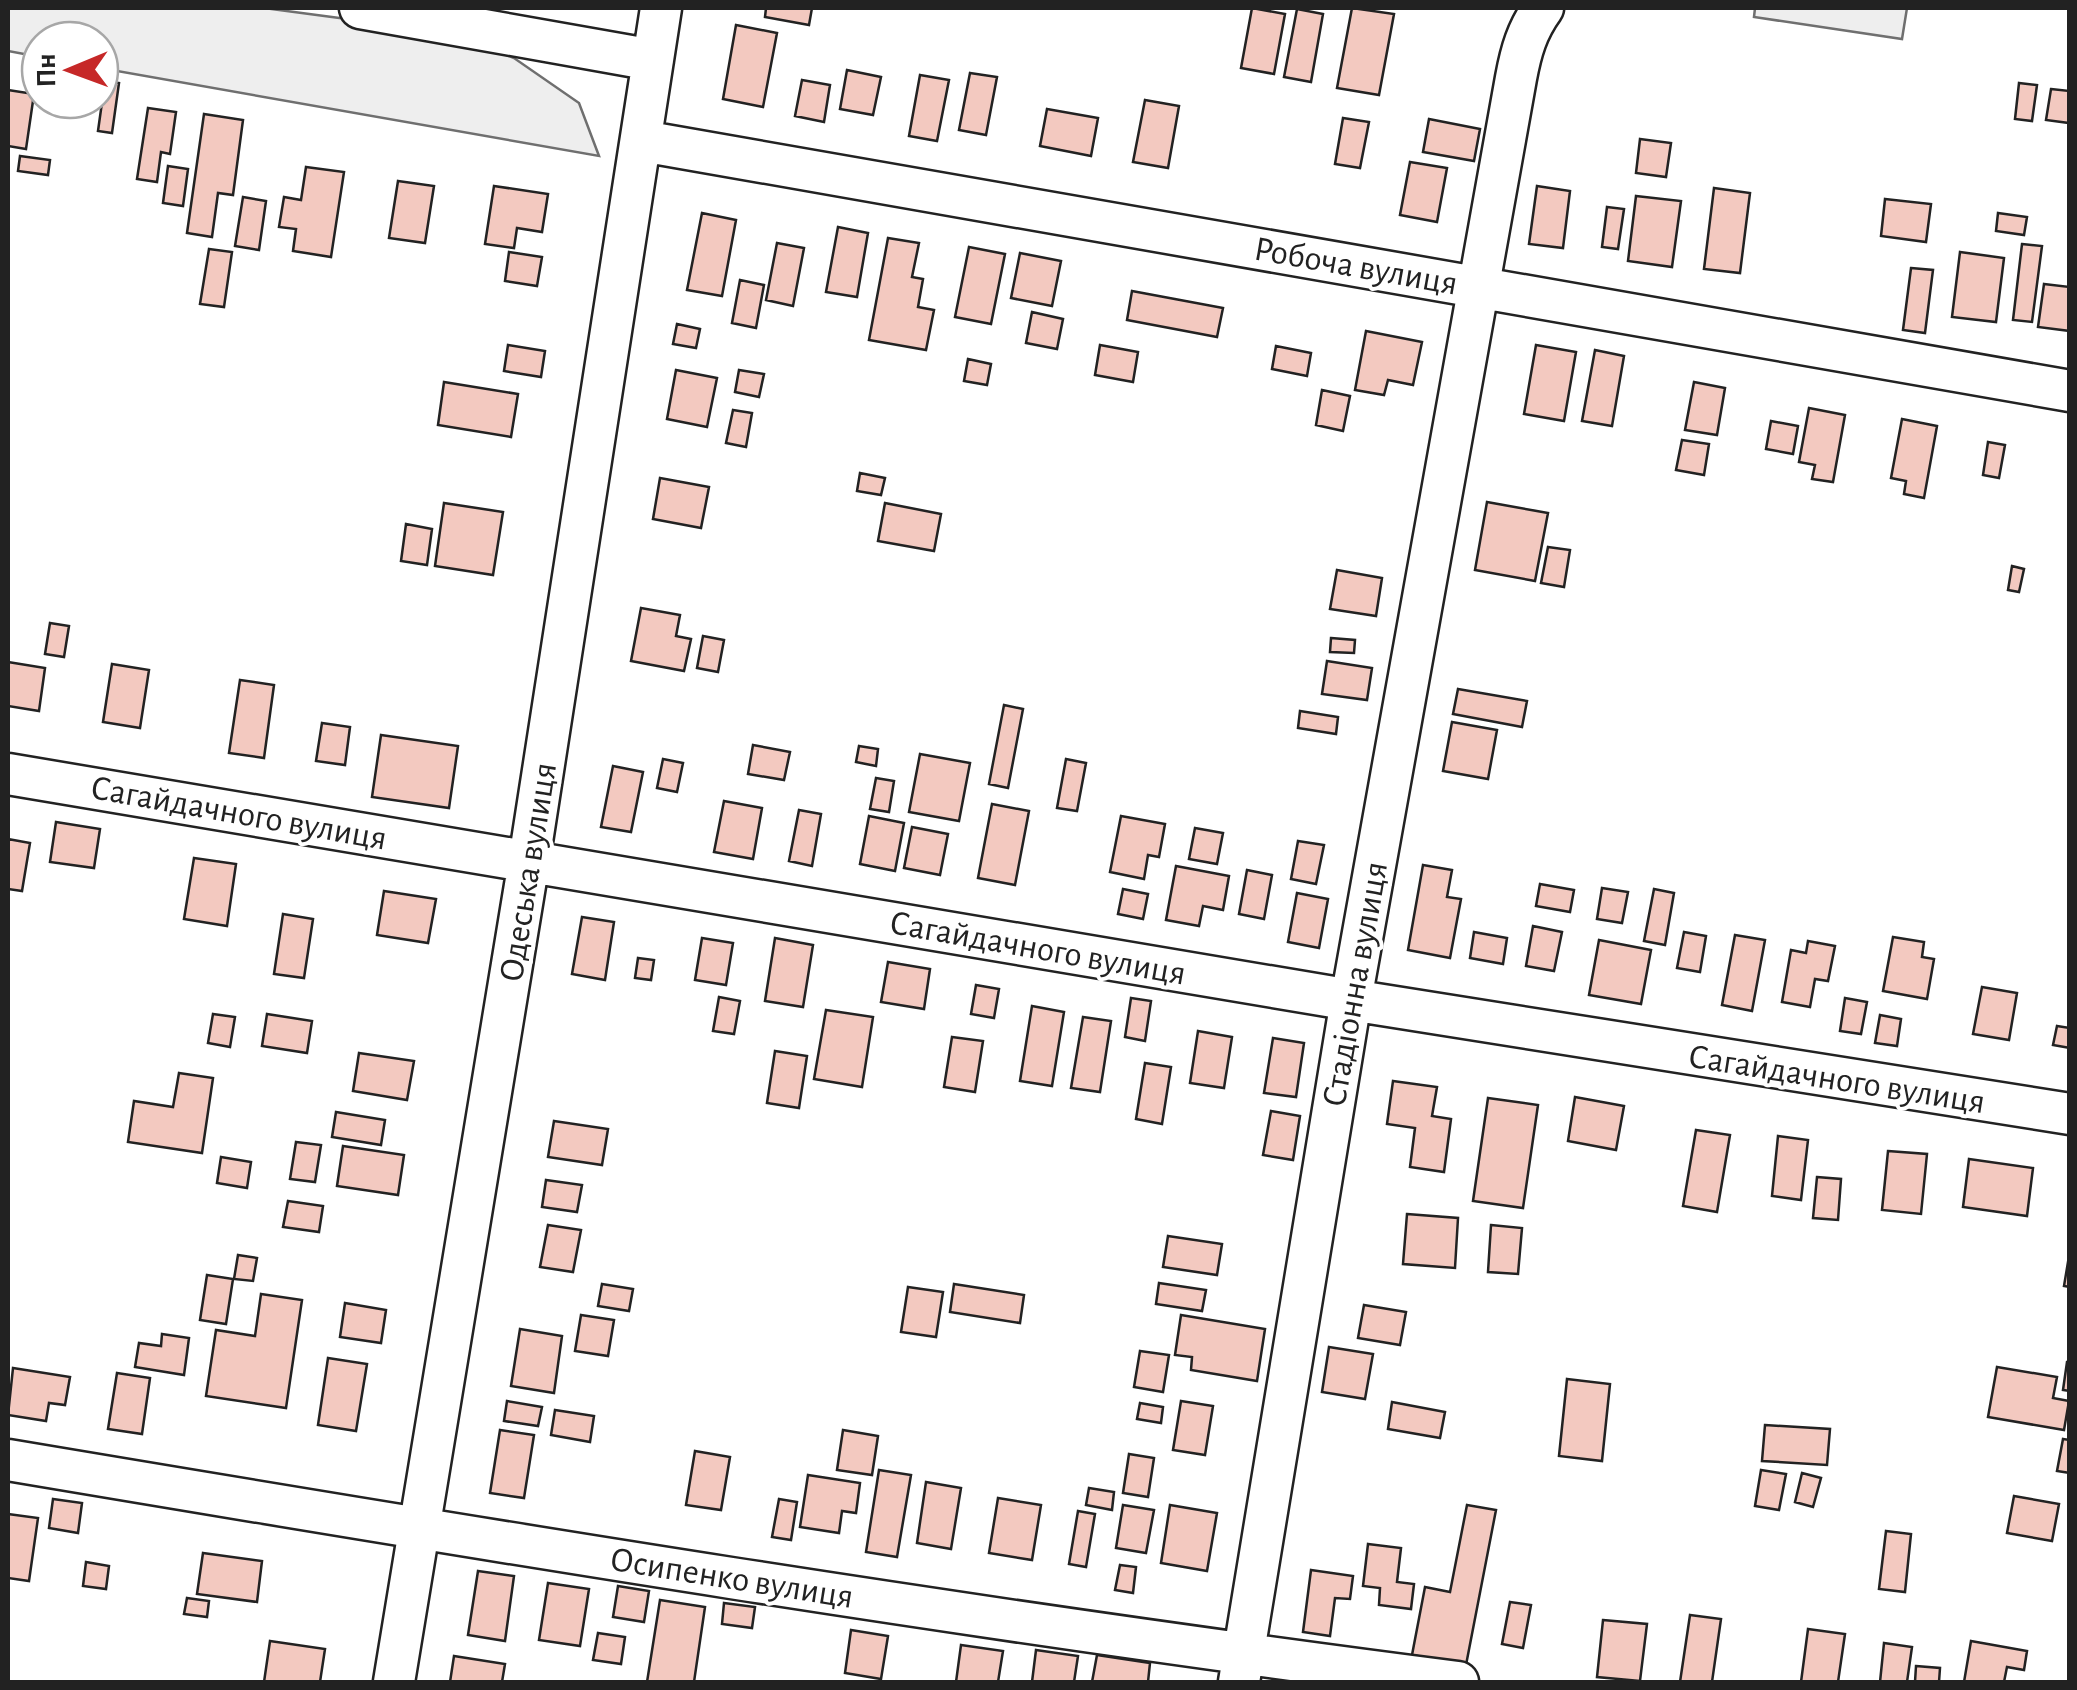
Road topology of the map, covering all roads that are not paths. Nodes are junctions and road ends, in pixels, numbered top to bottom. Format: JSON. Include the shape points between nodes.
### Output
{"nodes":[{"id":1,"x":360,"y":8,"type":"edge"},
{"id":2,"x":660,"y":8,"type":"edge"},
{"id":3,"x":1543,"y":8,"type":"edge"},
{"id":4,"x":653,"y":60,"type":"junction"},
{"id":5,"x":642,"y":141,"type":"junction"},
{"id":6,"x":1478,"y":286,"type":"junction"},
{"id":7,"x":2070,"y":392,"type":"edge"},
{"id":8,"x":8,"y":774,"type":"edge"},
{"id":9,"x":529,"y":861,"type":"junction"},
{"id":10,"x":1351,"y":1000,"type":"junction"},
{"id":11,"x":2070,"y":1114,"type":"edge"},
{"id":12,"x":8,"y":1460,"type":"edge"},
{"id":13,"x":418,"y":1529,"type":"junction"},
{"id":14,"x":1241,"y":1669,"type":"edge"},
{"id":15,"x":394,"y":1682,"type":"edge"},
{"id":16,"x":1458,"y":1682,"type":"edge"}],
"edges":[{"from":1,"to":4,"type":"street"},
{"from":2,"to":4,"type":"street","name":"Одеська вулиця"},
{"from":3,"to":6,"type":"street","name":"Стадіонна вулиця","via":[[1522,44]]},
{"from":4,"to":5,"type":"street","name":"Одеська вулиця"},
{"from":5,"to":6,"type":"street","name":"Робоча вулиця"},
{"from":5,"to":9,"type":"street","name":"Одеська вулиця"},
{"from":6,"to":7,"type":"street","name":"Робоча вулиця"},
{"from":6,"to":10,"type":"street","name":"Стадіонна вулиця"},
{"from":8,"to":9,"type":"street","name":"Сагайдачного вулиця"},
{"from":9,"to":10,"type":"street","name":"Сагайдачного вулиця"},
{"from":9,"to":13,"type":"street","name":"Одеська вулиця"},
{"from":10,"to":11,"type":"street","name":"Сагайдачного вулиця"},
{"from":10,"to":14,"type":"street","name":"Стадіонна вулиця"},
{"from":12,"to":13,"type":"street","name":"Осипенко вулиця"},
{"from":13,"to":14,"type":"street","name":"Осипенко вулиця"},
{"from":13,"to":15,"type":"street","name":"Одеська вулиця"},
{"from":14,"to":16,"type":"street","name":"Осипенко вулиця"}]}
